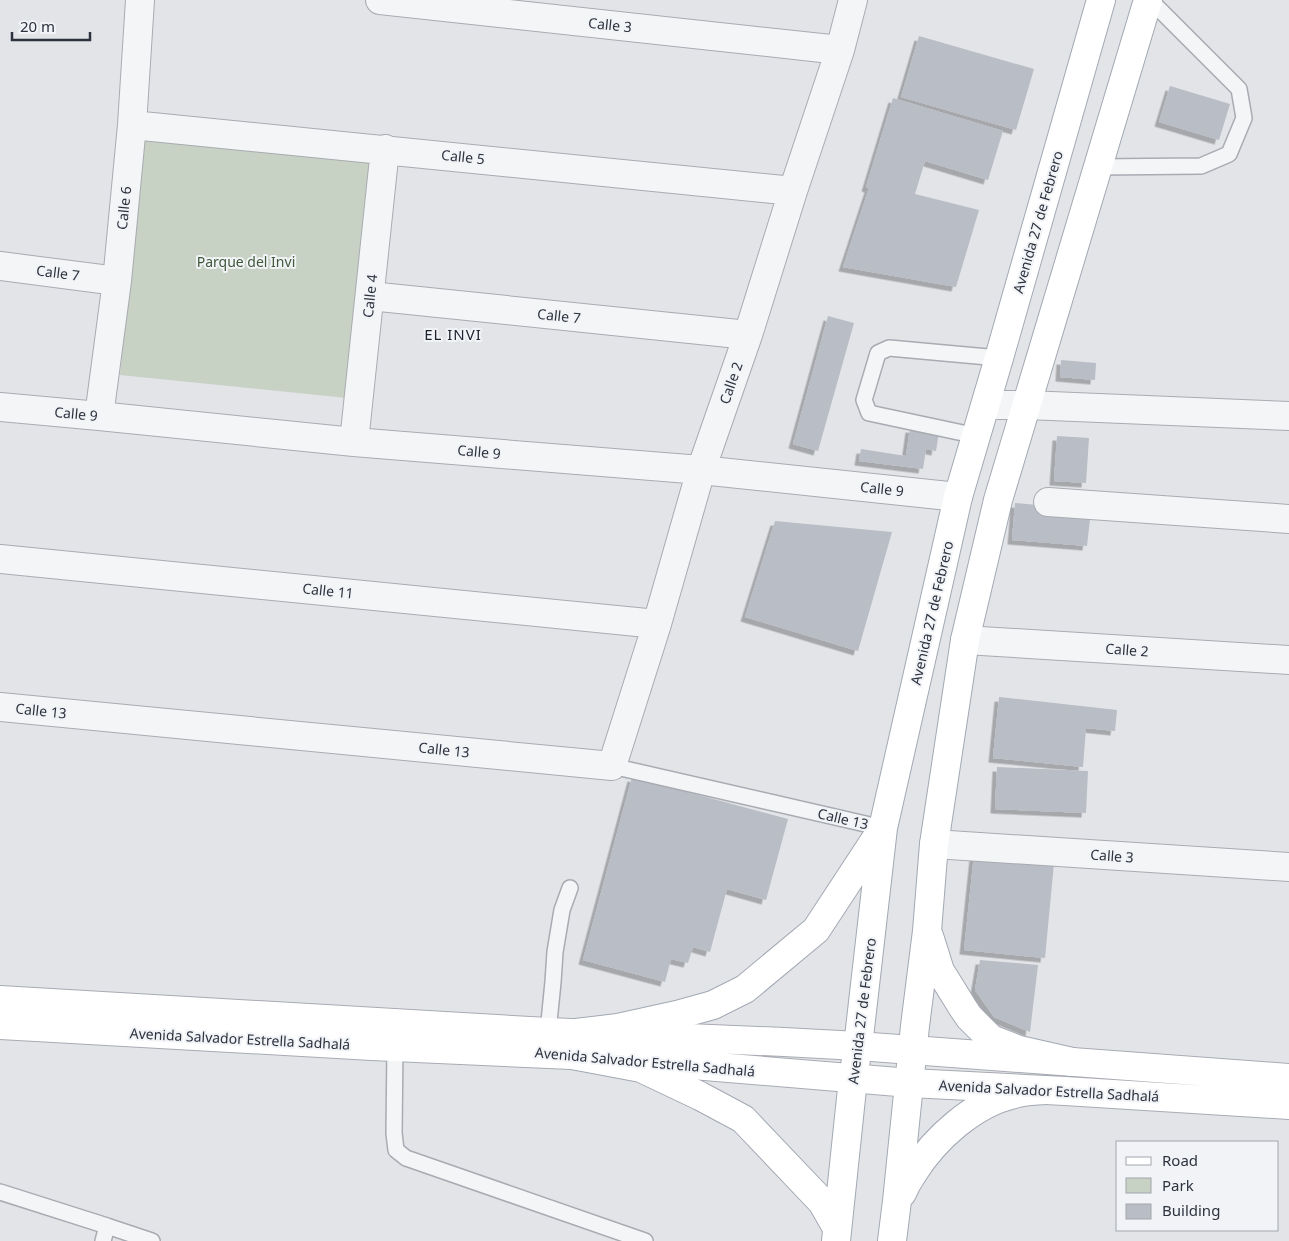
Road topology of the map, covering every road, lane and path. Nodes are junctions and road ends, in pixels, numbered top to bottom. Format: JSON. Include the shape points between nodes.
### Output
{"nodes":[{"id":1,"x":140,"y":0,"type":"edge"},
{"id":2,"x":380,"y":0,"type":"edge"},
{"id":3,"x":853,"y":0,"type":"edge"},
{"id":4,"x":1101,"y":0,"type":"edge"},
{"id":5,"x":1149,"y":0,"type":"edge"},
{"id":6,"x":840,"y":50,"type":"junction"},
{"id":7,"x":132,"y":125,"type":"junction"},
{"id":8,"x":385,"y":149,"type":"junction"},
{"id":9,"x":1097,"y":168,"type":"junction"},
{"id":10,"x":793,"y":191,"type":"junction"},
{"id":11,"x":0,"y":266,"type":"edge"},
{"id":12,"x":117,"y":281,"type":"junction"},
{"id":13,"x":370,"y":296,"type":"junction"},
{"id":14,"x":748,"y":336,"type":"junction"},
{"id":15,"x":999,"y":358,"type":"junction"},
{"id":16,"x":986,"y":405,"type":"junction"},
{"id":17,"x":1027,"y":405,"type":"junction"},
{"id":18,"x":0,"y":407,"type":"edge"},
{"id":19,"x":99,"y":416,"type":"junction"},
{"id":20,"x":1289,"y":416,"type":"edge"},
{"id":21,"x":977,"y":436,"type":"junction"},
{"id":22,"x":354,"y":442,"type":"junction"},
{"id":23,"x":701,"y":470,"type":"junction"},
{"id":24,"x":958,"y":497,"type":"junction"},
{"id":25,"x":1048,"y":502,"type":"dead end"},
{"id":26,"x":1289,"y":519,"type":"edge"},
{"id":27,"x":0,"y":559,"type":"edge"},
{"id":28,"x":657,"y":624,"type":"junction"},
{"id":29,"x":965,"y":640,"type":"junction"},
{"id":30,"x":1289,"y":660,"type":"edge"},
{"id":31,"x":0,"y":707,"type":"edge"},
{"id":32,"x":612,"y":766,"type":"junction"},
{"id":33,"x":883,"y":828,"type":"junction"},
{"id":34,"x":934,"y":844,"type":"junction"},
{"id":35,"x":1289,"y":867,"type":"edge"},
{"id":36,"x":570,"y":888,"type":"dead end"},
{"id":37,"x":927,"y":931,"type":"junction"},
{"id":38,"x":0,"y":1000,"type":"edge"},
{"id":39,"x":0,"y":1025,"type":"edge"},
{"id":40,"x":548,"y":1032,"type":"junction"},
{"id":41,"x":574,"y":1044,"type":"junction"},
{"id":42,"x":858,"y":1046,"type":"junction"},
{"id":43,"x":395,"y":1047,"type":"junction"},
{"id":44,"x":913,"y":1050,"type":"junction"},
{"id":45,"x":1072,"y":1062,"type":"junction"},
{"id":46,"x":1289,"y":1078,"type":"edge"},
{"id":47,"x":853,"y":1079,"type":"junction"},
{"id":48,"x":910,"y":1084,"type":"junction"},
{"id":49,"x":1045,"y":1090,"type":"junction"},
{"id":50,"x":1289,"y":1105,"type":"edge"},
{"id":51,"x":0,"y":1192,"type":"edge"},
{"id":52,"x":898,"y":1201,"type":"junction"},
{"id":53,"x":107,"y":1226,"type":"junction"},
{"id":54,"x":837,"y":1235,"type":"edge"},
{"id":55,"x":103,"y":1241,"type":"edge"},
{"id":56,"x":152,"y":1241,"type":"edge"},
{"id":57,"x":645,"y":1241,"type":"edge"},
{"id":58,"x":892,"y":1241,"type":"edge"}],
"edges":[{"from":1,"to":7,"type":"street","name":"Calle 6"},
{"from":2,"to":6,"type":"street","name":"Calle 3"},
{"from":3,"to":6,"type":"street","name":"Calle 2"},
{"from":4,"to":15,"type":"main road","name":"Avenida 27 de Febrero"},
{"from":5,"to":9,"type":"main road"},
{"from":5,"to":9,"type":"lane","via":[[1239,88],[1244,118],[1229,154],[1202,166]]},
{"from":6,"to":10,"type":"street","name":"Calle 2"},
{"from":7,"to":8,"type":"street","name":"Calle 5"},
{"from":7,"to":12,"type":"street","name":"Calle 6"},
{"from":8,"to":10,"type":"street","name":"Calle 5"},
{"from":8,"to":13,"type":"street","name":"Calle 4"},
{"from":9,"to":17,"type":"main road"},
{"from":10,"to":14,"type":"street","name":"Calle 2"},
{"from":11,"to":12,"type":"street","name":"Calle 7"},
{"from":12,"to":19,"type":"street","name":"Calle 6"},
{"from":13,"to":14,"type":"street","name":"Calle 7"},
{"from":13,"to":22,"type":"street","name":"Calle 4"},
{"from":14,"to":23,"type":"street","name":"Calle 2"},
{"from":15,"to":16,"type":"main road","name":"Avenida 27 de Febrero"},
{"from":15,"to":21,"type":"lane","via":[[888,348],[878,353],[864,400],[869,412]]},
{"from":16,"to":17,"type":"street"},
{"from":16,"to":21,"type":"main road","name":"Avenida 27 de Febrero"},
{"from":17,"to":20,"type":"street"},
{"from":17,"to":29,"type":"main road","via":[[998,500]]},
{"from":18,"to":19,"type":"street","name":"Calle 9"},
{"from":19,"to":22,"type":"street","name":"Calle 9"},
{"from":21,"to":24,"type":"main road","name":"Avenida 27 de Febrero"},
{"from":22,"to":23,"type":"street","name":"Calle 9"},
{"from":23,"to":24,"type":"street","name":"Calle 9"},
{"from":23,"to":28,"type":"street","name":"Calle 2"},
{"from":24,"to":33,"type":"main road","name":"Avenida 27 de Febrero"},
{"from":25,"to":26,"type":"street"},
{"from":27,"to":28,"type":"street","name":"Calle 11"},
{"from":28,"to":32,"type":"street","name":"Calle 2"},
{"from":29,"to":30,"type":"street","name":"Calle 2"},
{"from":29,"to":34,"type":"main road"},
{"from":31,"to":32,"type":"street","name":"Calle 13"},
{"from":32,"to":33,"type":"lane","name":"Calle 13"},
{"from":33,"to":41,"type":"main road","via":[[816,930],[745,989],[713,1005],[618,1028]]},
{"from":33,"to":42,"type":"main road","name":"Avenida 27 de Febrero"},
{"from":34,"to":35,"type":"street","name":"Calle 3"},
{"from":34,"to":37,"type":"main road"},
{"from":36,"to":40,"type":"lane","via":[[562,910],[555,952]]},
{"from":37,"to":44,"type":"main road"},
{"from":37,"to":45,"type":"main road","via":[[940,971],[969,1017],[991,1038],[1019,1050]]},
{"from":38,"to":40,"type":"main road","name":"Avenida Salvador Estrella Sadhalá"},
{"from":39,"to":43,"type":"main road","name":"Avenida Salvador Estrella Sadhalá"},
{"from":40,"to":41,"type":"main road","name":"Avenida Salvador Estrella Sadhalá"},
{"from":41,"to":42,"type":"main road","name":"Avenida Salvador Estrella Sadhalá","via":[[774,1042]]},
{"from":41,"to":43,"type":"main road","name":"Avenida Salvador Estrella Sadhalá"},
{"from":41,"to":47,"type":"main road","name":"Avenida Salvador Estrella Sadhalá"},
{"from":41,"to":54,"type":"main road","via":[[641,1068],[743,1119],[822,1202]]},
{"from":42,"to":44,"type":"main road","name":"Avenida Salvador Estrella Sadhalá"},
{"from":42,"to":47,"type":"main road","name":"Avenida 27 de Febrero"},
{"from":43,"to":57,"type":"lane","via":[[394,1133],[396,1150],[406,1158]]},
{"from":44,"to":45,"type":"main road","name":"Avenida Salvador Estrella Sadhalá"},
{"from":44,"to":48,"type":"main road"},
{"from":45,"to":46,"type":"main road","name":"Avenida Salvador Estrella Sadhalá"},
{"from":47,"to":48,"type":"main road","name":"Avenida Salvador Estrella Sadhalá"},
{"from":47,"to":54,"type":"main road","name":"Avenida 27 de Febrero"},
{"from":48,"to":49,"type":"main road","name":"Avenida Salvador Estrella Sadhalá"},
{"from":48,"to":52,"type":"main road"},
{"from":49,"to":50,"type":"main road","name":"Avenida Salvador Estrella Sadhalá"},
{"from":49,"to":52,"type":"main road","via":[[1014,1094],[984,1104],[957,1123],[913,1172]]},
{"from":51,"to":53,"type":"lane"},
{"from":52,"to":58,"type":"main road"},
{"from":53,"to":55,"type":"lane"},
{"from":53,"to":56,"type":"lane"}]}
